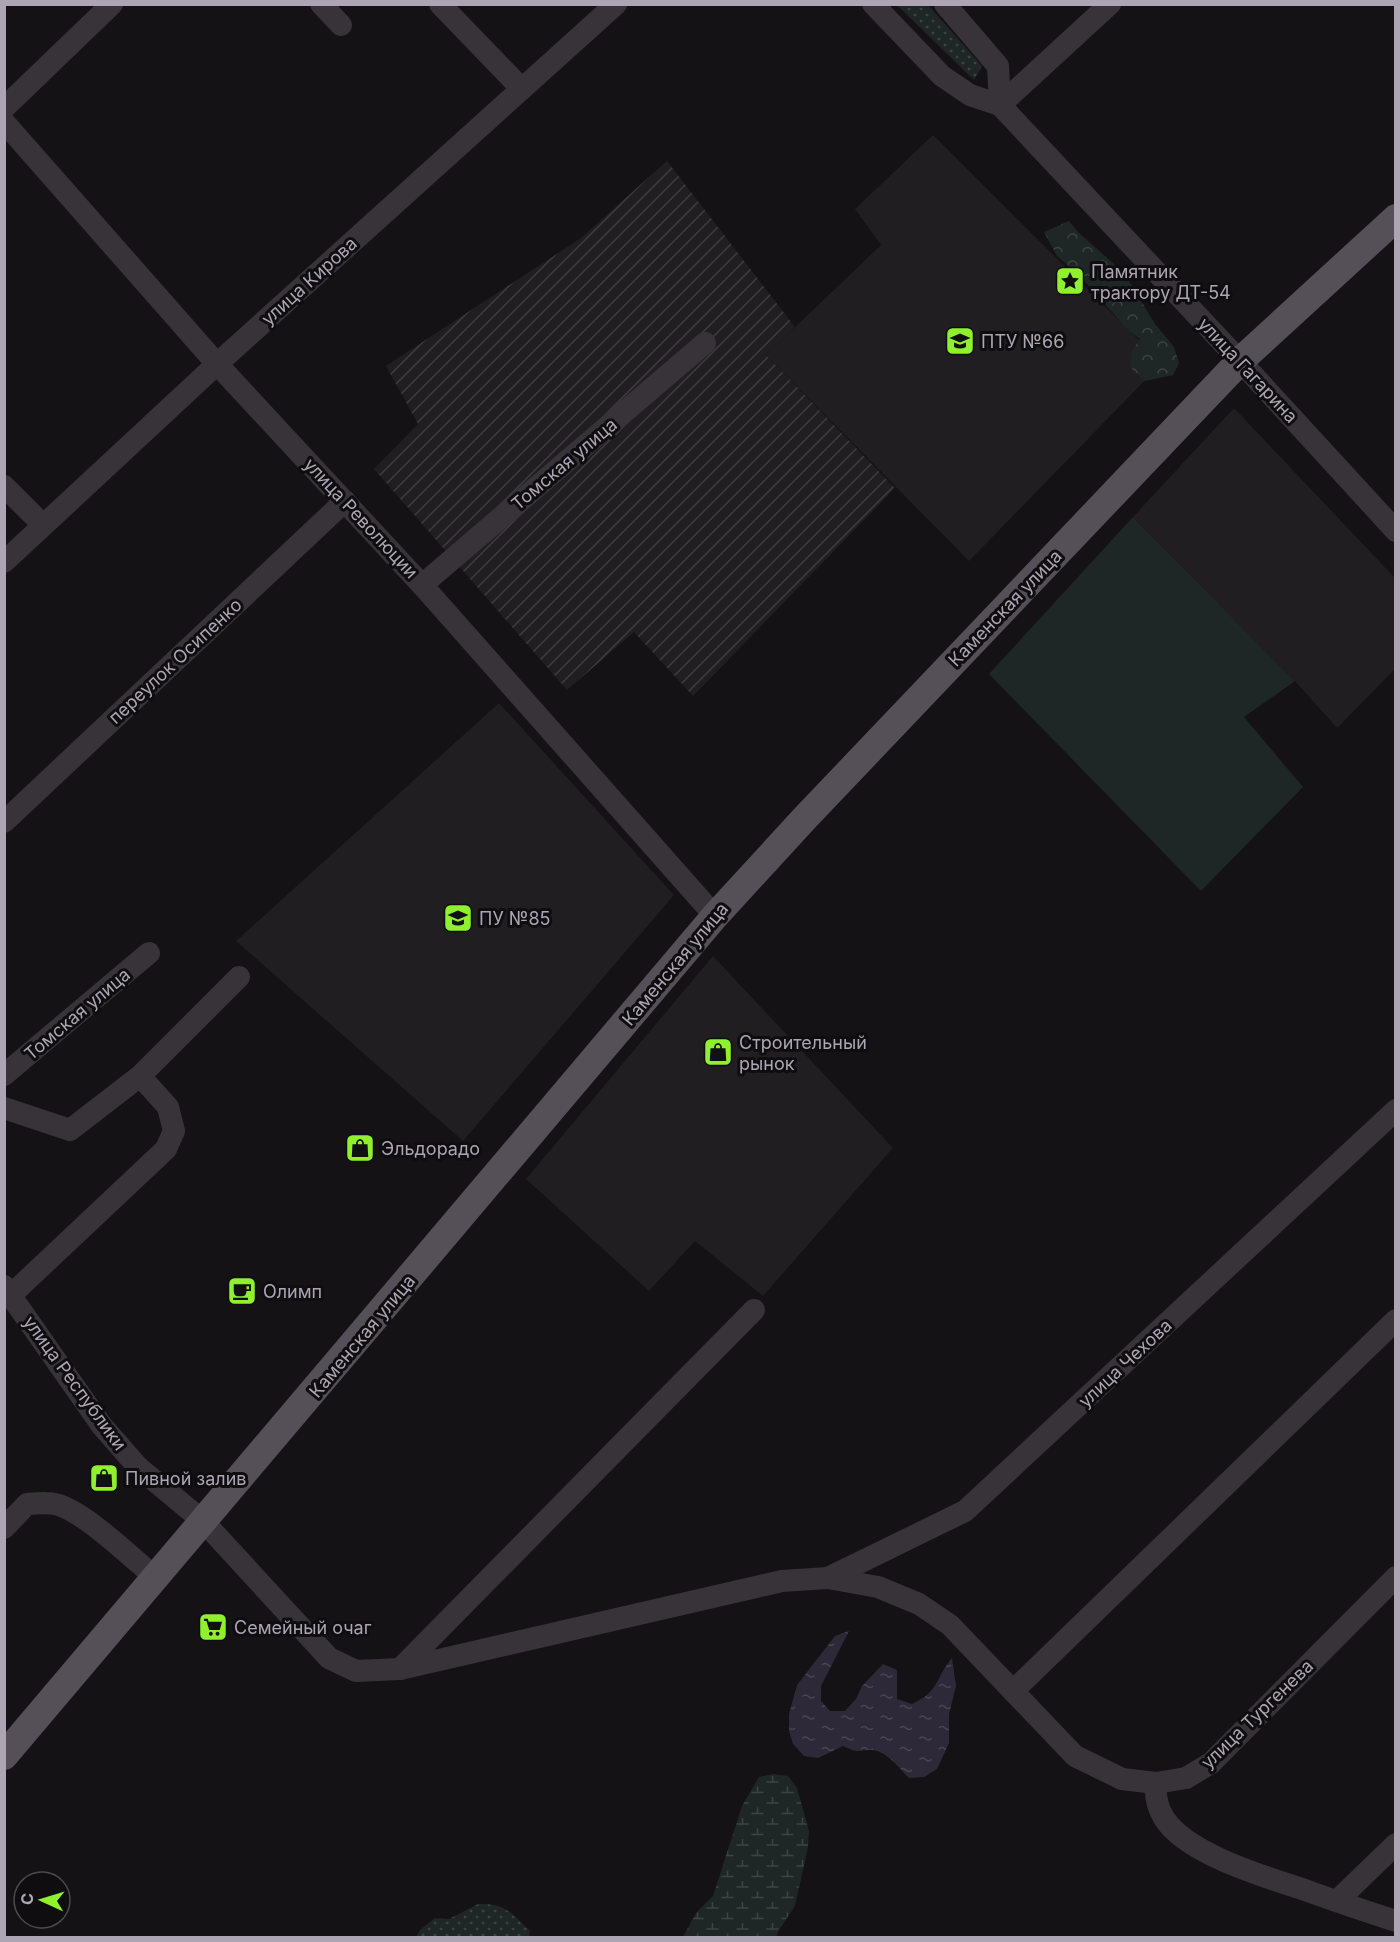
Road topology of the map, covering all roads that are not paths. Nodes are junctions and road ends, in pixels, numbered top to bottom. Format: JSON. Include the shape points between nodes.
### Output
{"nodes":[{"id":1,"x":321,"y":4,"type":"edge"},
{"id":2,"x":440,"y":4,"type":"edge"},
{"id":3,"x":616,"y":4,"type":"edge"},
{"id":4,"x":873,"y":4,"type":"edge"},
{"id":5,"x":945,"y":4,"type":"edge"},
{"id":6,"x":1110,"y":4,"type":"edge"},
{"id":7,"x":108,"y":6,"type":"edge"},
{"id":8,"x":341,"y":25,"type":"dead end"},
{"id":9,"x":522,"y":89,"type":"junction"},
{"id":10,"x":1000,"y":105,"type":"junction"},
{"id":11,"x":4,"y":108,"type":"edge"},
{"id":12,"x":4,"y":122,"type":"edge"},
{"id":13,"x":1395,"y":218,"type":"edge"},
{"id":14,"x":705,"y":343,"type":"dead end"},
{"id":15,"x":1240,"y":361,"type":"junction"},
{"id":16,"x":217,"y":364,"type":"junction"},
{"id":17,"x":4,"y":486,"type":"edge"},
{"id":18,"x":345,"y":501,"type":"junction"},
{"id":19,"x":43,"y":525,"type":"junction"},
{"id":20,"x":1395,"y":531,"type":"edge"},
{"id":21,"x":4,"y":562,"type":"edge"},
{"id":22,"x":423,"y":585,"type":"junction"},
{"id":23,"x":4,"y":822,"type":"edge"},
{"id":24,"x":716,"y":916,"type":"junction"},
{"id":25,"x":149,"y":953,"type":"dead end"},
{"id":26,"x":239,"y":977,"type":"dead end"},
{"id":27,"x":4,"y":1075,"type":"edge"},
{"id":28,"x":140,"y":1076,"type":"junction"},
{"id":29,"x":4,"y":1108,"type":"edge"},
{"id":30,"x":1395,"y":1110,"type":"edge"},
{"id":31,"x":8,"y":1290,"type":"edge"},
{"id":32,"x":754,"y":1310,"type":"dead end"},
{"id":33,"x":1395,"y":1320,"type":"edge"},
{"id":34,"x":204,"y":1522,"type":"junction"},
{"id":35,"x":4,"y":1528,"type":"edge"},
{"id":36,"x":1395,"y":1576,"type":"edge"},
{"id":37,"x":156,"y":1578,"type":"junction"},
{"id":38,"x":828,"y":1578,"type":"junction"},
{"id":39,"x":400,"y":1669,"type":"junction"},
{"id":40,"x":1013,"y":1691,"type":"junction"},
{"id":41,"x":4,"y":1756,"type":"edge"},
{"id":42,"x":1156,"y":1783,"type":"junction"},
{"id":43,"x":1395,"y":1844,"type":"edge"},
{"id":44,"x":1337,"y":1901,"type":"junction"},
{"id":45,"x":1395,"y":1921,"type":"edge"}],
"edges":[{"from":1,"to":8,"type":"street"},
{"from":2,"to":9,"type":"street"},
{"from":3,"to":9,"type":"street","name":"улица Кирова"},
{"from":4,"to":10,"type":"street","name":"улица Гагарина","via":[[942,76],[970,95]]},
{"from":5,"to":10,"type":"street","via":[[998,66]]},
{"from":6,"to":10,"type":"street"},
{"from":7,"to":11,"type":"street"},
{"from":9,"to":16,"type":"street","name":"улица Кирова"},
{"from":10,"to":15,"type":"street","name":"улица Гагарина"},
{"from":12,"to":16,"type":"street","name":"улица Революции"},
{"from":13,"to":15,"type":"main road","name":"Каменская улица"},
{"from":14,"to":22,"type":"street","name":"Томская улица"},
{"from":15,"to":20,"type":"street","name":"улица Гагарина"},
{"from":15,"to":24,"type":"main road","name":"Каменская улица"},
{"from":16,"to":18,"type":"street","name":"улица Революции"},
{"from":16,"to":19,"type":"street","name":"улица Кирова"},
{"from":17,"to":19,"type":"street"},
{"from":18,"to":22,"type":"street","name":"улица Революции"},
{"from":18,"to":23,"type":"street","name":"переулок Осипенко"},
{"from":19,"to":21,"type":"street","name":"улица Кирова"},
{"from":22,"to":24,"type":"street","name":"улица Революции"},
{"from":24,"to":34,"type":"main road","name":"Каменская улица"},
{"from":25,"to":27,"type":"street","name":"Томская улица"},
{"from":26,"to":28,"type":"street"},
{"from":28,"to":29,"type":"street","via":[[70,1130]]},
{"from":28,"to":31,"type":"street","via":[[168,1107],[174,1131],[166,1149]]},
{"from":30,"to":38,"type":"street","name":"улица Чехова","via":[[965,1511]]},
{"from":31,"to":34,"type":"street","name":"улица Республики","via":[[102,1426],[138,1467]]},
{"from":32,"to":39,"type":"street"},
{"from":33,"to":40,"type":"street"},
{"from":34,"to":37,"type":"main road","name":"Каменская улица"},
{"from":34,"to":39,"type":"street","name":"улица Республики","via":[[329,1658],[356,1671]]},
{"from":35,"to":37,"type":"street","via":[[27,1504],[60,1506],[82,1517]]},
{"from":36,"to":42,"type":"street","name":"улица Тургенева","via":[[1211,1763],[1186,1778]]},
{"from":37,"to":41,"type":"main road","name":"Каменская улица"},
{"from":38,"to":39,"type":"street","name":"улица Республики","via":[[782,1581]]},
{"from":38,"to":40,"type":"street","name":"улица Тургенева","via":[[878,1587],[919,1604],[950,1625]]},
{"from":40,"to":42,"type":"street","name":"улица Тургенева","via":[[1075,1756],[1122,1779]]},
{"from":42,"to":44,"type":"street","via":[[1155,1798],[1164,1819],[1180,1835],[1242,1868]]},
{"from":43,"to":44,"type":"street"},
{"from":44,"to":45,"type":"street"}]}
